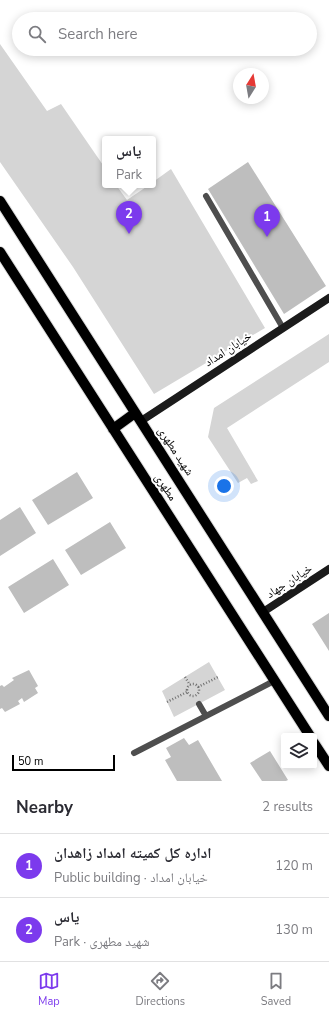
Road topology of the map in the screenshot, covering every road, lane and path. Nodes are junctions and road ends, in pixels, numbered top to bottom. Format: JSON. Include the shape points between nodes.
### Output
{"nodes":[{"id":1,"x":206,"y":196,"type":"dead end"},
{"id":2,"x":0,"y":201,"type":"edge"},
{"id":3,"x":0,"y":252,"type":"edge"},
{"id":4,"x":329,"y":298,"type":"edge"},
{"id":5,"x":283,"y":328,"type":"junction"},
{"id":6,"x":138,"y":417,"type":"junction"},
{"id":7,"x":113,"y":428,"type":"junction"},
{"id":8,"x":329,"y":569,"type":"edge"},
{"id":9,"x":263,"y":612,"type":"junction"},
{"id":10,"x":185,"y":677,"type":"dead end"},
{"id":11,"x":218,"y":677,"type":"dead end"},
{"id":12,"x":274,"y":681,"type":"junction"},
{"id":13,"x":190,"y":685,"type":"junction"},
{"id":14,"x":198,"y":687,"type":"junction"},
{"id":15,"x":187,"y":692,"type":"junction"},
{"id":16,"x":167,"y":702,"type":"dead end"},
{"id":17,"x":199,"y":704,"type":"dead end"},
{"id":18,"x":206,"y":716,"type":"junction"},
{"id":19,"x":329,"y":716,"type":"edge"},
{"id":20,"x":308,"y":733,"type":"edge"},
{"id":21,"x":317,"y":748,"type":"edge"},
{"id":22,"x":134,"y":754,"type":"dead end"},
{"id":23,"x":329,"y":766,"type":"edge"}],
"edges":[{"from":1,"to":5,"type":"lane"},
{"from":2,"to":6,"type":"main road","name":"شهید مطهری"},
{"from":3,"to":7,"type":"main road","name":"مطهری"},
{"from":4,"to":5,"type":"street","name":"خیابان امداد"},
{"from":5,"to":6,"type":"street","name":"خیابان امداد"},
{"from":6,"to":7,"type":"main road"},
{"from":6,"to":9,"type":"main road","name":"شهید مطهری"},
{"from":7,"to":12,"type":"main road","name":"مطهری"},
{"from":8,"to":9,"type":"street","name":"خیابان جهاد"},
{"from":9,"to":19,"type":"main road","name":"شهید مطهری"},
{"from":10,"to":13,"type":"path"},
{"from":11,"to":14,"type":"path"},
{"from":12,"to":18,"type":"lane"},
{"from":12,"to":20,"type":"main road","name":"مطهری"},
{"from":13,"to":14,"type":"path"},
{"from":13,"to":15,"type":"path"},
{"from":14,"to":15,"type":"path","via":[[198,693],[194,696]]},
{"from":15,"to":16,"type":"path"},
{"from":17,"to":18,"type":"lane"},
{"from":18,"to":22,"type":"lane"},
{"from":21,"to":23,"type":"main road"}]}
